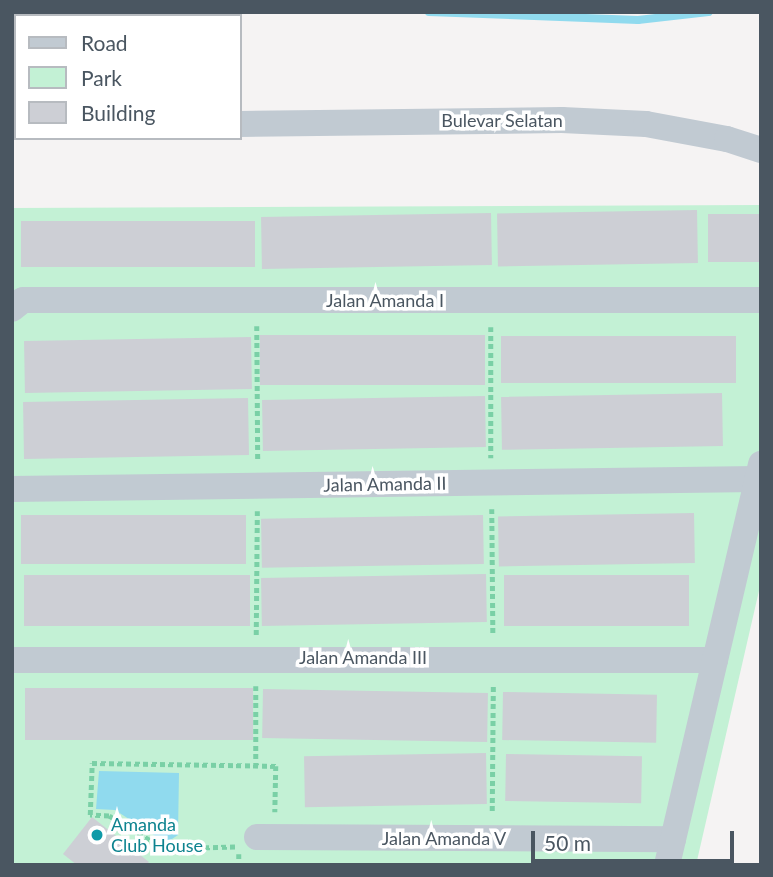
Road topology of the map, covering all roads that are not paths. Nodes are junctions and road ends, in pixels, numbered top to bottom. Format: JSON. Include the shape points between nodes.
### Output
{"nodes":[{"id":1,"x":242,"y":124,"type":"edge"},
{"id":2,"x":761,"y":150,"type":"edge"},
{"id":3,"x":761,"y":300,"type":"edge"},
{"id":4,"x":12,"y":309,"type":"edge"},
{"id":5,"x":759,"y":471,"type":"edge"},
{"id":6,"x":12,"y":489,"type":"edge"},
{"id":7,"x":12,"y":660,"type":"edge"},
{"id":8,"x":715,"y":660,"type":"junction"},
{"id":9,"x":257,"y":840,"type":"road end"},
{"id":10,"x":670,"y":852,"type":"edge"}],
"edges":[{"from":1,"to":2,"type":"street","name":"Bulevar Selatan","via":[[562,120],[646,124]]},
{"from":3,"to":4,"type":"street","name":"Jalan Amanda I","via":[[23,300]]},
{"from":5,"to":6,"type":"street","name":"Jalan Amanda II","via":[[492,483]]},
{"from":5,"to":8,"type":"street"},
{"from":7,"to":8,"type":"street","name":"Jalan Amanda III"},
{"from":8,"to":10,"type":"street"},
{"from":9,"to":10,"type":"street","name":"Jalan Amanda V","via":[[492,838]]}]}
